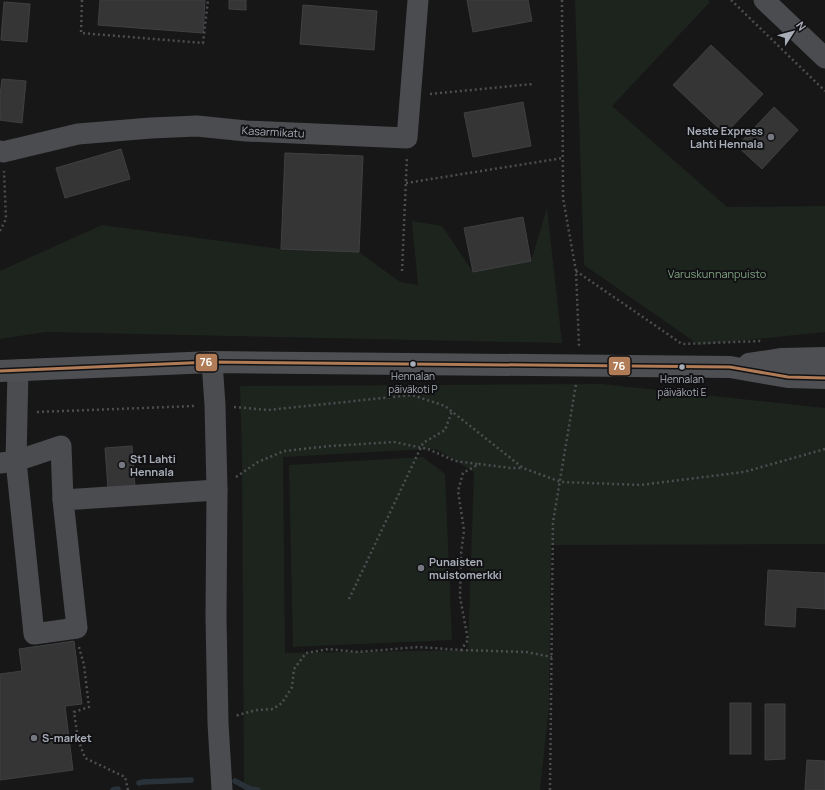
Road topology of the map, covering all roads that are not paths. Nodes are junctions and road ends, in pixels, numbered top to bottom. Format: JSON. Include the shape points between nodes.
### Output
{"nodes":[{"id":1,"x":418,"y":0,"type":"edge"},
{"id":2,"x":764,"y":0,"type":"edge"},
{"id":3,"x":825,"y":58,"type":"edge"},
{"id":4,"x":1,"y":151,"type":"edge"},
{"id":5,"x":825,"y":358,"type":"edge"},
{"id":6,"x":212,"y":362,"type":"junction"},
{"id":7,"x":730,"y":367,"type":"junction"},
{"id":8,"x":9,"y":370,"type":"edge"},
{"id":9,"x":825,"y":378,"type":"edge"},
{"id":10,"x":8,"y":462,"type":"edge"},
{"id":11,"x":217,"y":490,"type":"junction"},
{"id":12,"x":63,"y":500,"type":"junction"},
{"id":13,"x":222,"y":790,"type":"edge"}],
"edges":[{"from":1,"to":4,"type":"street","name":"Kasarmikatu","via":[[407,138],[246,131],[197,126],[78,134]]},
{"from":2,"to":3,"type":"street"},
{"from":5,"to":7,"type":"main road","via":[[782,359]]},
{"from":6,"to":7,"type":"main road"},
{"from":6,"to":8,"type":"main road"},
{"from":6,"to":11,"type":"street","via":[[216,405]]},
{"from":7,"to":9,"type":"main road","via":[[788,377]]},
{"from":8,"to":10,"type":"street","via":[[16,413]]},
{"from":10,"to":12,"type":"street","via":[[60,446]]},
{"from":10,"to":12,"type":"street","via":[[34,634],[78,628]]},
{"from":11,"to":12,"type":"street"},
{"from":11,"to":13,"type":"street","via":[[216,617]]}]}
